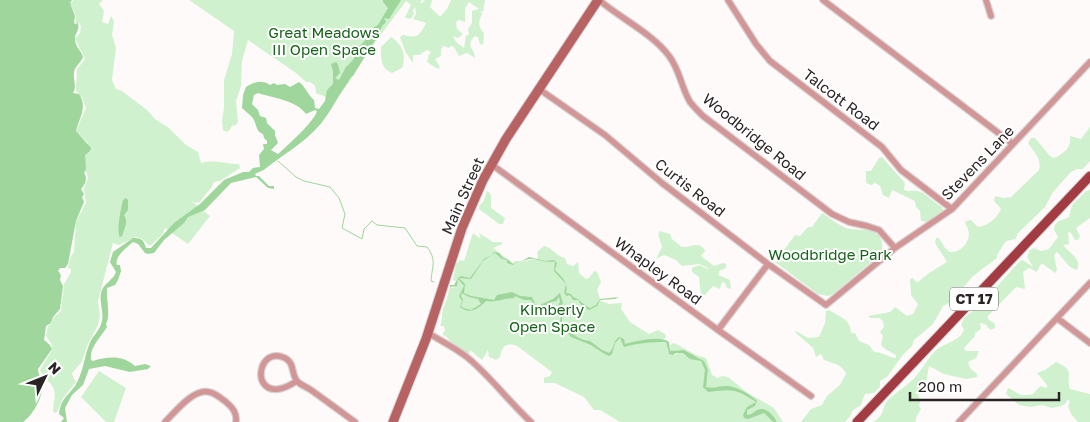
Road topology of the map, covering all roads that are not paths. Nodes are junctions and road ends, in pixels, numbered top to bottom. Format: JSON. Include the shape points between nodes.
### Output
{"nodes":[{"id":1,"x":599,"y":0,"type":"edge"},
{"id":2,"x":728,"y":0,"type":"edge"},
{"id":3,"x":823,"y":0,"type":"edge"},
{"id":4,"x":986,"y":0,"type":"edge"},
{"id":5,"x":991,"y":16,"type":"dead end"},
{"id":6,"x":1090,"y":62,"type":"edge"},
{"id":7,"x":539,"y":89,"type":"junction"},
{"id":8,"x":1013,"y":144,"type":"junction"},
{"id":9,"x":491,"y":164,"type":"junction"},
{"id":10,"x":1090,"y":176,"type":"edge"},
{"id":11,"x":952,"y":209,"type":"junction"},
{"id":12,"x":895,"y":248,"type":"junction"},
{"id":13,"x":768,"y":264,"type":"junction"},
{"id":14,"x":1090,"y":283,"type":"edge"},
{"id":15,"x":826,"y":305,"type":"joint"},
{"id":16,"x":1057,"y":318,"type":"junction"},
{"id":17,"x":718,"y":330,"type":"junction"},
{"id":18,"x":428,"y":333,"type":"junction"},
{"id":19,"x":1090,"y":343,"type":"edge"},
{"id":20,"x":297,"y":381,"type":"junction"},
{"id":21,"x":812,"y":396,"type":"dead end"},
{"id":22,"x":165,"y":422,"type":"edge"},
{"id":23,"x":236,"y":422,"type":"edge"},
{"id":24,"x":355,"y":422,"type":"edge"},
{"id":25,"x":393,"y":422,"type":"edge"},
{"id":26,"x":531,"y":422,"type":"edge"},
{"id":27,"x":857,"y":422,"type":"edge"},
{"id":28,"x":959,"y":422,"type":"edge"}],
"edges":[{"from":1,"to":7,"type":"main road","name":"Main Street"},
{"from":1,"to":12,"type":"street","name":"Woodbridge Road","via":[[668,54],[676,65],[691,103],[703,116],[832,214],[879,230]]},
{"from":2,"to":11,"type":"street","name":"Talcott Road","via":[[770,61],[882,147],[901,170]]},
{"from":3,"to":8,"type":"street"},
{"from":4,"to":5,"type":"street"},
{"from":6,"to":8,"type":"street","name":"Stevens Lane"},
{"from":7,"to":9,"type":"main road","name":"Main Street"},
{"from":7,"to":13,"type":"street","name":"Curtis Road","via":[[604,135]]},
{"from":8,"to":11,"type":"street","name":"Stevens Lane"},
{"from":9,"to":17,"type":"street","name":"Whapley Road"},
{"from":9,"to":18,"type":"main road","name":"Main Street","via":[[462,228]]},
{"from":10,"to":27,"type":"main road","number":"CT 17"},
{"from":11,"to":12,"type":"street","name":"Stevens Lane"},
{"from":12,"to":15,"type":"street","name":"Stevens Lane"},
{"from":13,"to":15,"type":"street","name":"Curtis Road"},
{"from":13,"to":17,"type":"street"},
{"from":14,"to":16,"type":"street"},
{"from":16,"to":19,"type":"street"},
{"from":16,"to":28,"type":"street"},
{"from":17,"to":21,"type":"street","name":"Whapley Road"},
{"from":18,"to":25,"type":"main road","name":"Main Street"},
{"from":18,"to":26,"type":"street","via":[[467,357]]},
{"from":20,"to":20,"type":"street","via":[[291,364],[284,358],[270,358],[261,368],[261,378],[271,388],[281,389]]},
{"from":20,"to":24,"type":"street"},
{"from":22,"to":23,"type":"street","via":[[191,397],[206,391],[233,408]]}]}
